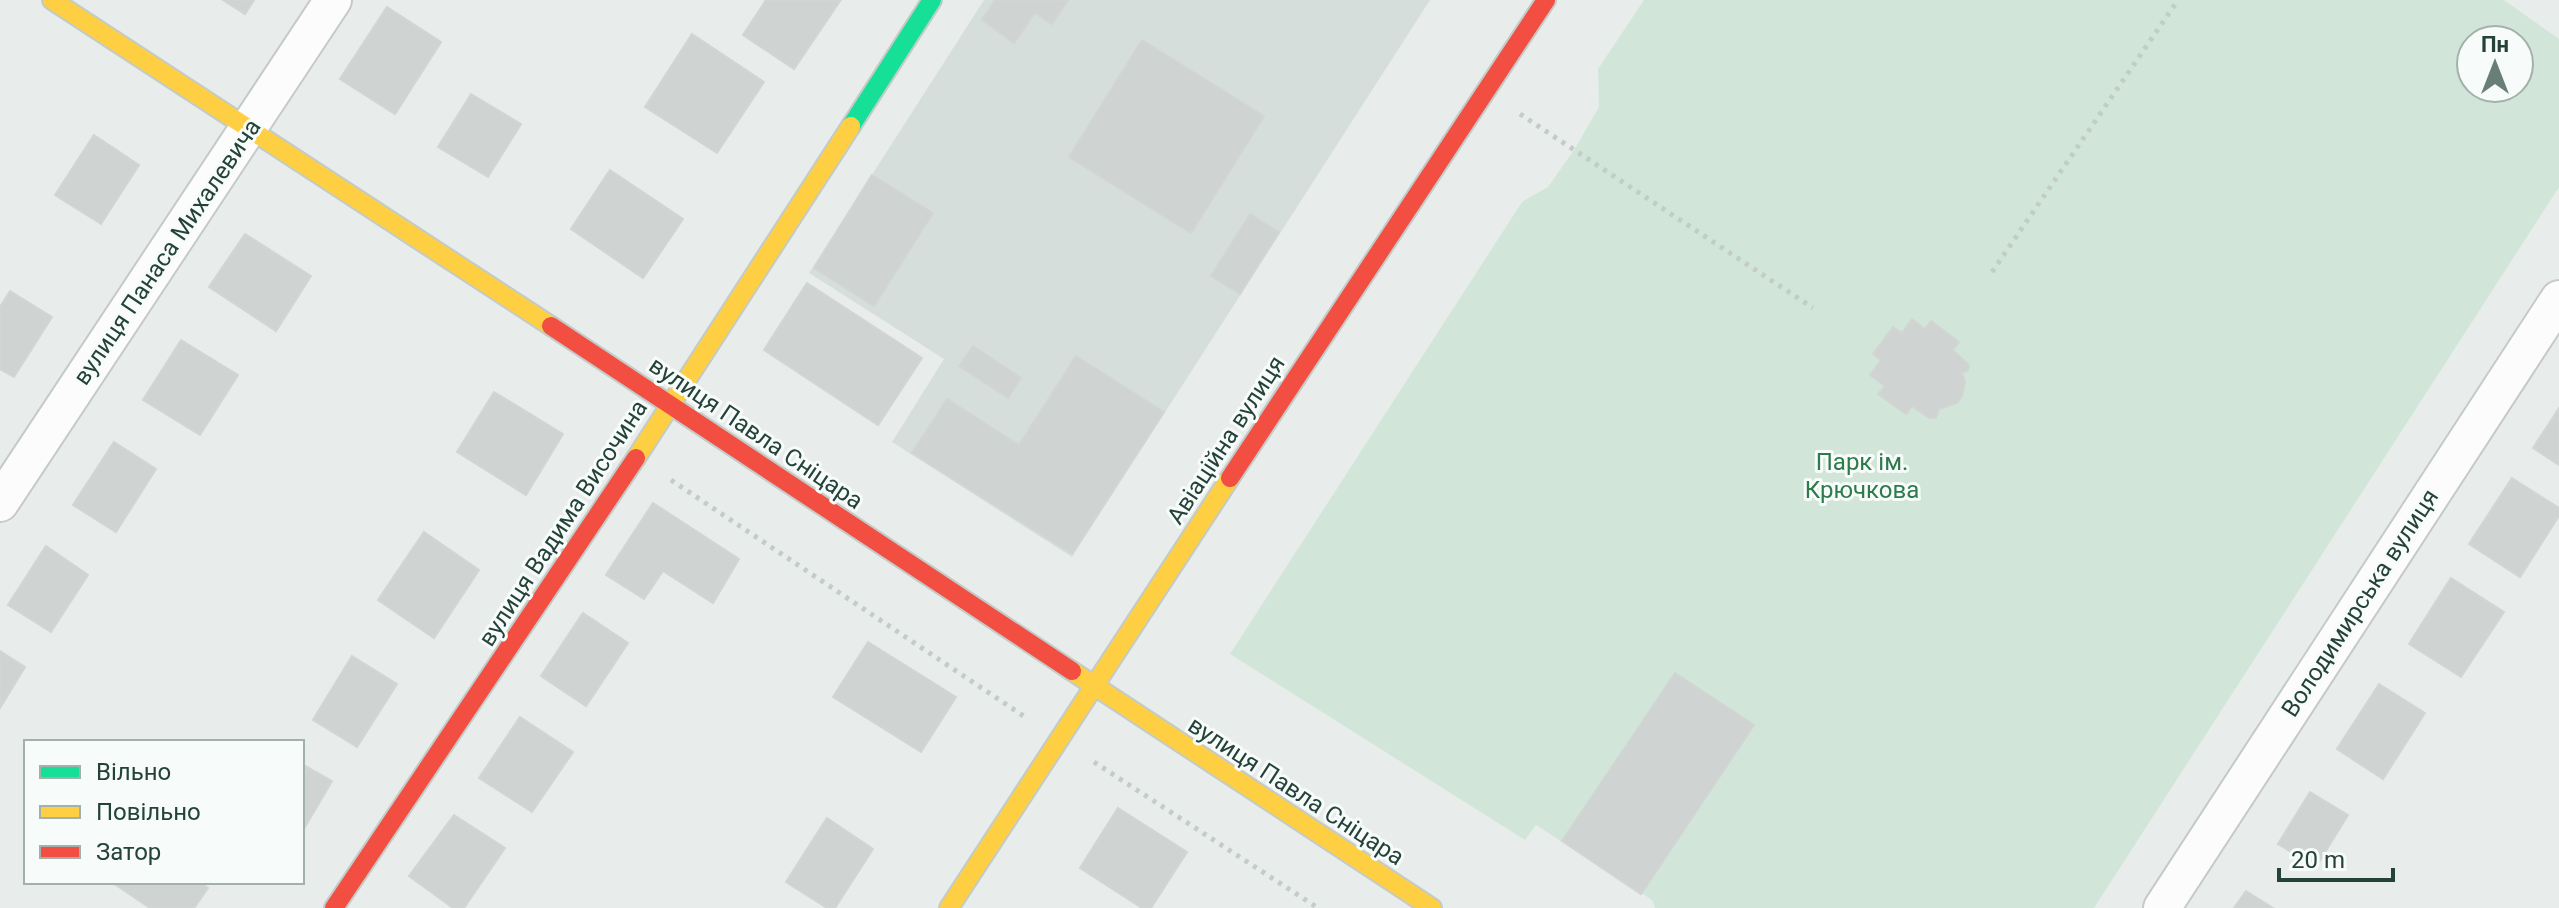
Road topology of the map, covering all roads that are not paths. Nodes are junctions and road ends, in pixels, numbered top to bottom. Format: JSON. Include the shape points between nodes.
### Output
{"nodes":[{"id":1,"x":52,"y":0,"type":"edge"},
{"id":2,"x":333,"y":0,"type":"edge"},
{"id":3,"x":932,"y":0,"type":"edge"},
{"id":4,"x":1546,"y":0,"type":"edge"},
{"id":5,"x":249,"y":127,"type":"junction"},
{"id":6,"x":2559,"y":299,"type":"edge"},
{"id":7,"x":669,"y":405,"type":"junction"},
{"id":8,"x":0,"y":503,"type":"edge"},
{"id":9,"x":1094,"y":688,"type":"junction"},
{"id":10,"x":334,"y":908,"type":"edge"},
{"id":11,"x":949,"y":908,"type":"edge"},
{"id":12,"x":1432,"y":908,"type":"edge"},
{"id":13,"x":2162,"y":908,"type":"edge"}],
"edges":[{"from":1,"to":5,"type":"street","name":"вулиця Павла Сніцара"},
{"from":2,"to":5,"type":"street","name":"вулиця Панаса Михалевича"},
{"from":3,"to":7,"type":"street","name":"вулиця Вадима Височина"},
{"from":4,"to":9,"type":"street","name":"Авіаційна вулиця"},
{"from":5,"to":7,"type":"street","name":"вулиця Павла Сніцара"},
{"from":5,"to":8,"type":"street","name":"вулиця Панаса Михалевича"},
{"from":6,"to":13,"type":"street","name":"Володимирська вулиця"},
{"from":7,"to":9,"type":"street","name":"вулиця Павла Сніцара"},
{"from":7,"to":10,"type":"street","name":"вулиця Вадима Височина"},
{"from":9,"to":11,"type":"street","name":"Авіаційна вулиця"},
{"from":9,"to":12,"type":"street","name":"вулиця Павла Сніцара"}]}
